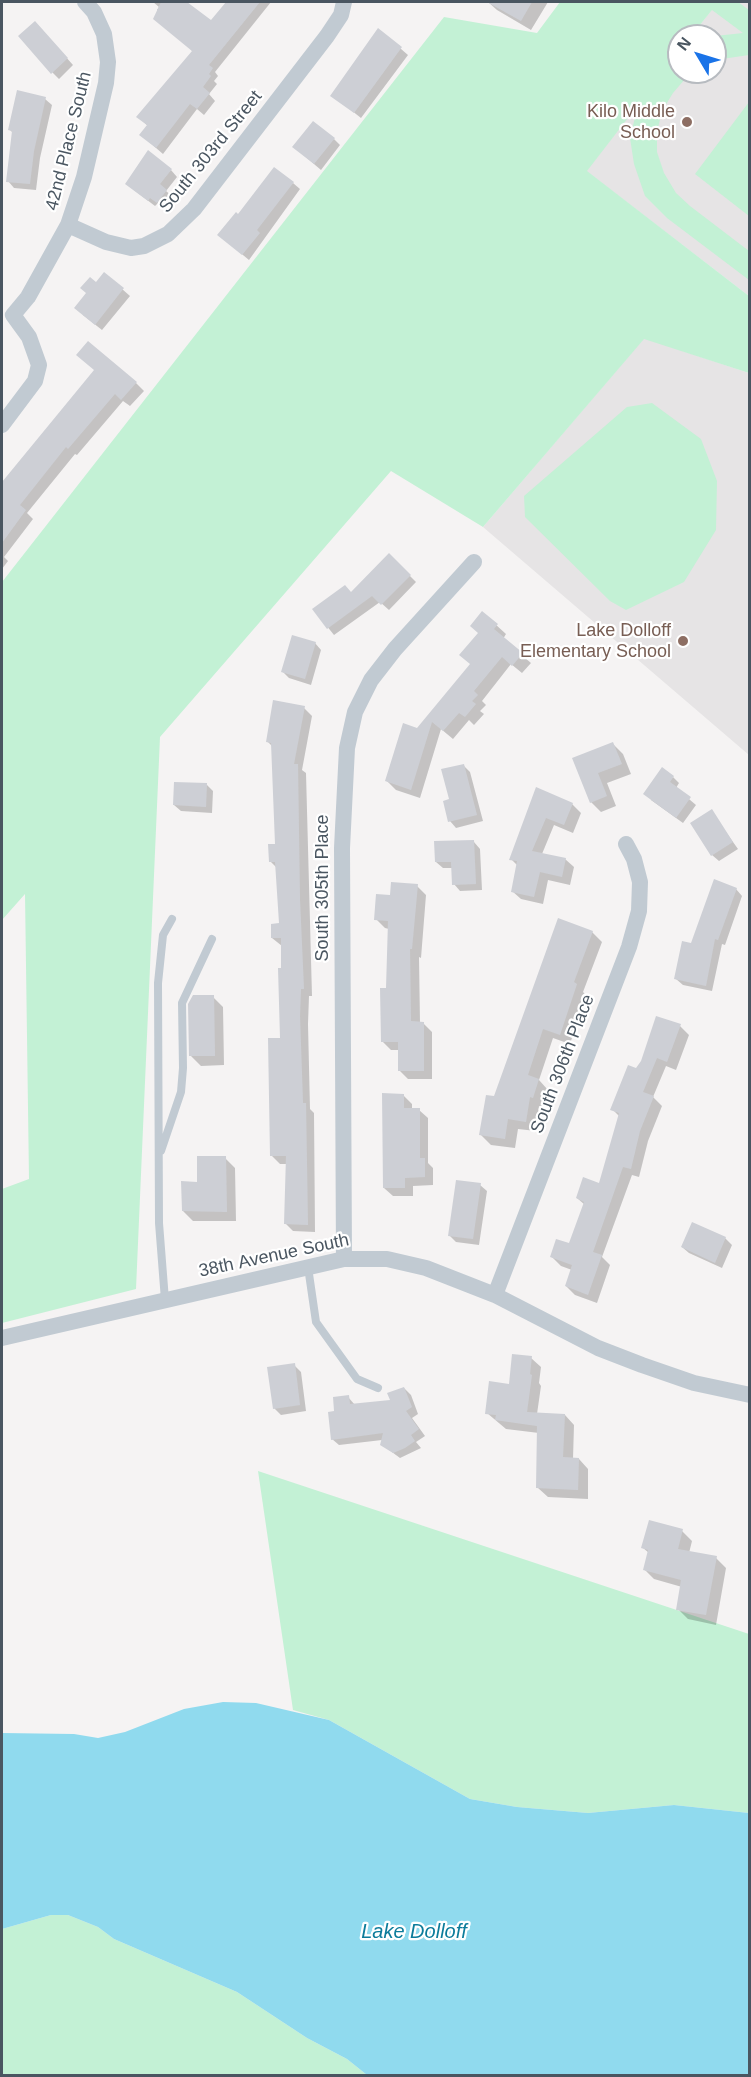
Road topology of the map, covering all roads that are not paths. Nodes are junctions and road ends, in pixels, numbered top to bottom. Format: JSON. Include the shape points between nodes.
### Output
{"nodes":[{"id":1,"x":85,"y":2,"type":"edge"},
{"id":2,"x":344,"y":2,"type":"edge"},
{"id":3,"x":68,"y":225,"type":"junction"},
{"id":4,"x":7,"y":319,"type":"edge"},
{"id":5,"x":2,"y":425,"type":"edge"},
{"id":6,"x":474,"y":562,"type":"dead end"},
{"id":7,"x":626,"y":844,"type":"dead end"},
{"id":8,"x":172,"y":919,"type":"dead end"},
{"id":9,"x":212,"y":939,"type":"dead end"},
{"id":10,"x":158,"y":1160,"type":"junction"},
{"id":11,"x":344,"y":1259,"type":"junction"},
{"id":12,"x":308,"y":1267,"type":"junction"},
{"id":13,"x":495,"y":1295,"type":"junction"},
{"id":14,"x":165,"y":1300,"type":"junction"},
{"id":15,"x":2,"y":1338,"type":"edge"},
{"id":16,"x":378,"y":1388,"type":"dead end"},
{"id":17,"x":750,"y":1395,"type":"edge"}],
"edges":[{"from":1,"to":3,"type":"street","name":"42nd Place South","via":[[104,34],[108,72],[84,177]]},
{"from":2,"to":3,"type":"street","name":"South 303rd Street","via":[[341,15],[327,36],[194,209],[168,234],[131,248]]},
{"from":3,"to":4,"type":"street","name":"42nd Place South","via":[[32,289]]},
{"from":4,"to":5,"type":"street","via":[[32,343],[38,372]]},
{"from":6,"to":11,"type":"street","name":"South 305th Place","via":[[371,680],[355,712],[347,748],[342,848]]},
{"from":7,"to":13,"type":"street","name":"South 306th Place","via":[[640,882],[639,911],[629,947]]},
{"from":8,"to":10,"type":"lane","via":[[164,935],[158,983]]},
{"from":9,"to":10,"type":"lane","via":[[182,1003],[181,1092]]},
{"from":10,"to":14,"type":"lane"},
{"from":11,"to":12,"type":"street","name":"38th Avenue South"},
{"from":11,"to":13,"type":"street","name":"38th Avenue South","via":[[369,1257],[404,1262]]},
{"from":12,"to":14,"type":"street","name":"38th Avenue South"},
{"from":12,"to":16,"type":"lane","via":[[316,1322],[357,1379]]},
{"from":13,"to":17,"type":"street","name":"38th Avenue South","via":[[631,1361],[694,1383]]},
{"from":14,"to":15,"type":"street","name":"38th Avenue South"}]}
